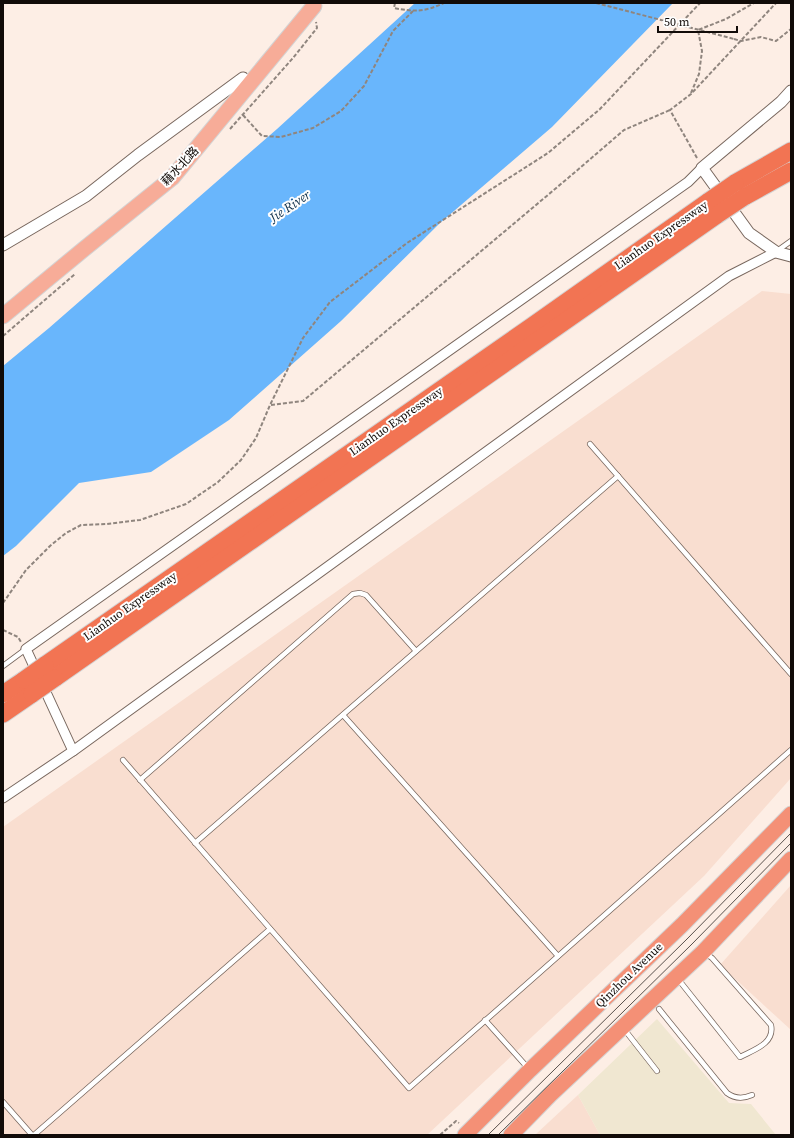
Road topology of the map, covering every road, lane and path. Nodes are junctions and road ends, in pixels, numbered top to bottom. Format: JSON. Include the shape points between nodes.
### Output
{"nodes":[{"id":1,"x":395,"y":3,"type":"edge"},
{"id":2,"x":444,"y":3,"type":"edge"},
{"id":3,"x":596,"y":3,"type":"edge"},
{"id":4,"x":700,"y":3,"type":"edge"},
{"id":5,"x":754,"y":3,"type":"edge"},
{"id":6,"x":776,"y":3,"type":"edge"},
{"id":7,"x":315,"y":4,"type":"edge"},
{"id":8,"x":413,"y":11,"type":"junction"},
{"id":9,"x":791,"y":29,"type":"edge"},
{"id":10,"x":698,"y":30,"type":"junction"},
{"id":11,"x":741,"y":41,"type":"junction"},
{"id":12,"x":243,"y":78,"type":"junction"},
{"id":13,"x":791,"y":91,"type":"edge"},
{"id":14,"x":691,"y":94,"type":"junction"},
{"id":15,"x":670,"y":110,"type":"junction"},
{"id":16,"x":243,"y":115,"type":"dead end"},
{"id":17,"x":791,"y":151,"type":"edge"},
{"id":18,"x":702,"y":168,"type":"junction"},
{"id":19,"x":791,"y":171,"type":"edge"},
{"id":20,"x":713,"y":208,"type":"junction"},
{"id":21,"x":791,"y":241,"type":"edge"},
{"id":22,"x":3,"y":245,"type":"edge"},
{"id":23,"x":776,"y":252,"type":"junction"},
{"id":24,"x":791,"y":256,"type":"edge"},
{"id":25,"x":3,"y":307,"type":"edge"},
{"id":26,"x":3,"y":316,"type":"edge"},
{"id":27,"x":270,"y":405,"type":"junction"},
{"id":28,"x":590,"y":444,"type":"dead end"},
{"id":29,"x":618,"y":476,"type":"junction"},
{"id":30,"x":3,"y":603,"type":"edge"},
{"id":31,"x":3,"y":630,"type":"edge"},
{"id":32,"x":26,"y":649,"type":"junction"},
{"id":33,"x":416,"y":652,"type":"junction"},
{"id":34,"x":3,"y":666,"type":"edge"},
{"id":35,"x":791,"y":674,"type":"edge"},
{"id":36,"x":28,"y":687,"type":"junction"},
{"id":37,"x":3,"y":694,"type":"edge"},
{"id":38,"x":3,"y":714,"type":"edge"},
{"id":39,"x":343,"y":715,"type":"junction"},
{"id":40,"x":791,"y":750,"type":"edge"},
{"id":41,"x":73,"y":751,"type":"junction"},
{"id":42,"x":123,"y":760,"type":"dead end"},
{"id":43,"x":140,"y":780,"type":"junction"},
{"id":44,"x":3,"y":798,"type":"edge"},
{"id":45,"x":791,"y":814,"type":"edge"},
{"id":46,"x":195,"y":844,"type":"junction"},
{"id":47,"x":791,"y":860,"type":"edge"},
{"id":48,"x":270,"y":929,"type":"junction"},
{"id":49,"x":704,"y":952,"type":"junction"},
{"id":50,"x":558,"y":956,"type":"junction"},
{"id":51,"x":677,"y":977,"type":"junction"},
{"id":52,"x":659,"y":1009,"type":"dead end"},
{"id":53,"x":485,"y":1020,"type":"junction"},
{"id":54,"x":624,"y":1028,"type":"junction"},
{"id":55,"x":530,"y":1070,"type":"junction"},
{"id":56,"x":657,"y":1071,"type":"dead end"},
{"id":57,"x":752,"y":1094,"type":"dead end"},
{"id":58,"x":3,"y":1102,"type":"edge"},
{"id":59,"x":456,"y":1121,"type":"dead end"},
{"id":60,"x":33,"y":1135,"type":"edge"},
{"id":61,"x":440,"y":1135,"type":"edge"},
{"id":62,"x":465,"y":1135,"type":"edge"},
{"id":63,"x":510,"y":1135,"type":"edge"}],
"edges":[{"from":1,"to":8,"type":"path","via":[[394,8]]},
{"from":2,"to":8,"type":"path","via":[[432,9]]},
{"from":3,"to":10,"type":"path","bridge":true},
{"from":4,"to":27,"type":"path","via":[[600,109],[548,153],[406,243],[330,302],[303,338]]},
{"from":5,"to":10,"type":"path","via":[[726,19]]},
{"from":6,"to":11,"type":"path"},
{"from":7,"to":12,"type":"main road","name":"藉水北路"},
{"from":7,"to":26,"type":"main road","name":"藉水北路","via":[[172,178]]},
{"from":8,"to":16,"type":"path","via":[[393,31],[364,86],[342,111],[313,128],[282,137],[262,136]]},
{"from":9,"to":11,"type":"path","via":[[776,41],[761,37]]},
{"from":10,"to":11,"type":"path","bridge":true},
{"from":10,"to":14,"type":"path","via":[[702,51],[699,74]]},
{"from":11,"to":14,"type":"path"},
{"from":12,"to":22,"type":"street","via":[[86,196]]},
{"from":12,"to":25,"type":"main road","name":"藉水北路","via":[[166,170]]},
{"from":13,"to":18,"type":"street"},
{"from":14,"to":15,"type":"path"},
{"from":15,"to":18,"type":"path"},
{"from":15,"to":27,"type":"path","via":[[624,130],[303,401]]},
{"from":17,"to":20,"type":"highway","name":"Lianhuo Expressway","bridge":true,"via":[[735,183]]},
{"from":18,"to":23,"type":"street","via":[[749,233]]},
{"from":18,"to":32,"type":"street","via":[[688,182]]},
{"from":19,"to":20,"type":"highway","name":"Lianhuo Expressway","bridge":true,"via":[[744,197]]},
{"from":20,"to":36,"type":"highway","name":"Lianhuo Expressway","bridge":true,"via":[[519,335]]},
{"from":21,"to":23,"type":"lane"},
{"from":23,"to":24,"type":"street"},
{"from":23,"to":41,"type":"street","via":[[729,276]]},
{"from":27,"to":30,"type":"path","via":[[256,438],[241,460],[218,482],[186,504],[140,520],[81,525],[66,533],[26,570]]},
{"from":28,"to":29,"type":"lane"},
{"from":29,"to":33,"type":"lane"},
{"from":29,"to":35,"type":"lane"},
{"from":31,"to":32,"type":"path","via":[[18,637]]},
{"from":32,"to":34,"type":"lane"},
{"from":32,"to":41,"type":"street"},
{"from":33,"to":39,"type":"lane"},
{"from":33,"to":43,"type":"lane","via":[[366,596],[360,593],[353,594]]},
{"from":36,"to":37,"type":"highway","name":"Lianhuo Expressway"},
{"from":36,"to":38,"type":"highway","name":"Lianhuo Expressway"},
{"from":39,"to":46,"type":"lane"},
{"from":39,"to":50,"type":"lane"},
{"from":40,"to":50,"type":"lane"},
{"from":41,"to":44,"type":"street"},
{"from":42,"to":43,"type":"lane"},
{"from":43,"to":46,"type":"lane"},
{"from":45,"to":55,"type":"highway","name":"Qinzhou Avenue","via":[[682,925]]},
{"from":46,"to":48,"type":"lane"},
{"from":47,"to":49,"type":"highway"},
{"from":48,"to":53,"type":"lane","via":[[409,1088]]},
{"from":48,"to":60,"type":"lane"},
{"from":49,"to":51,"type":"highway"},
{"from":49,"to":51,"type":"lane","via":[[771,1025],[771,1035],[767,1042],[740,1057]]},
{"from":50,"to":53,"type":"lane"},
{"from":51,"to":54,"type":"highway"},
{"from":52,"to":57,"type":"lane","via":[[727,1093],[737,1098]]},
{"from":53,"to":55,"type":"lane"},
{"from":54,"to":56,"type":"lane"},
{"from":54,"to":63,"type":"highway"},
{"from":55,"to":62,"type":"highway","name":"Qinzhou Avenue"},
{"from":58,"to":60,"type":"lane"},
{"from":59,"to":61,"type":"path"}]}
